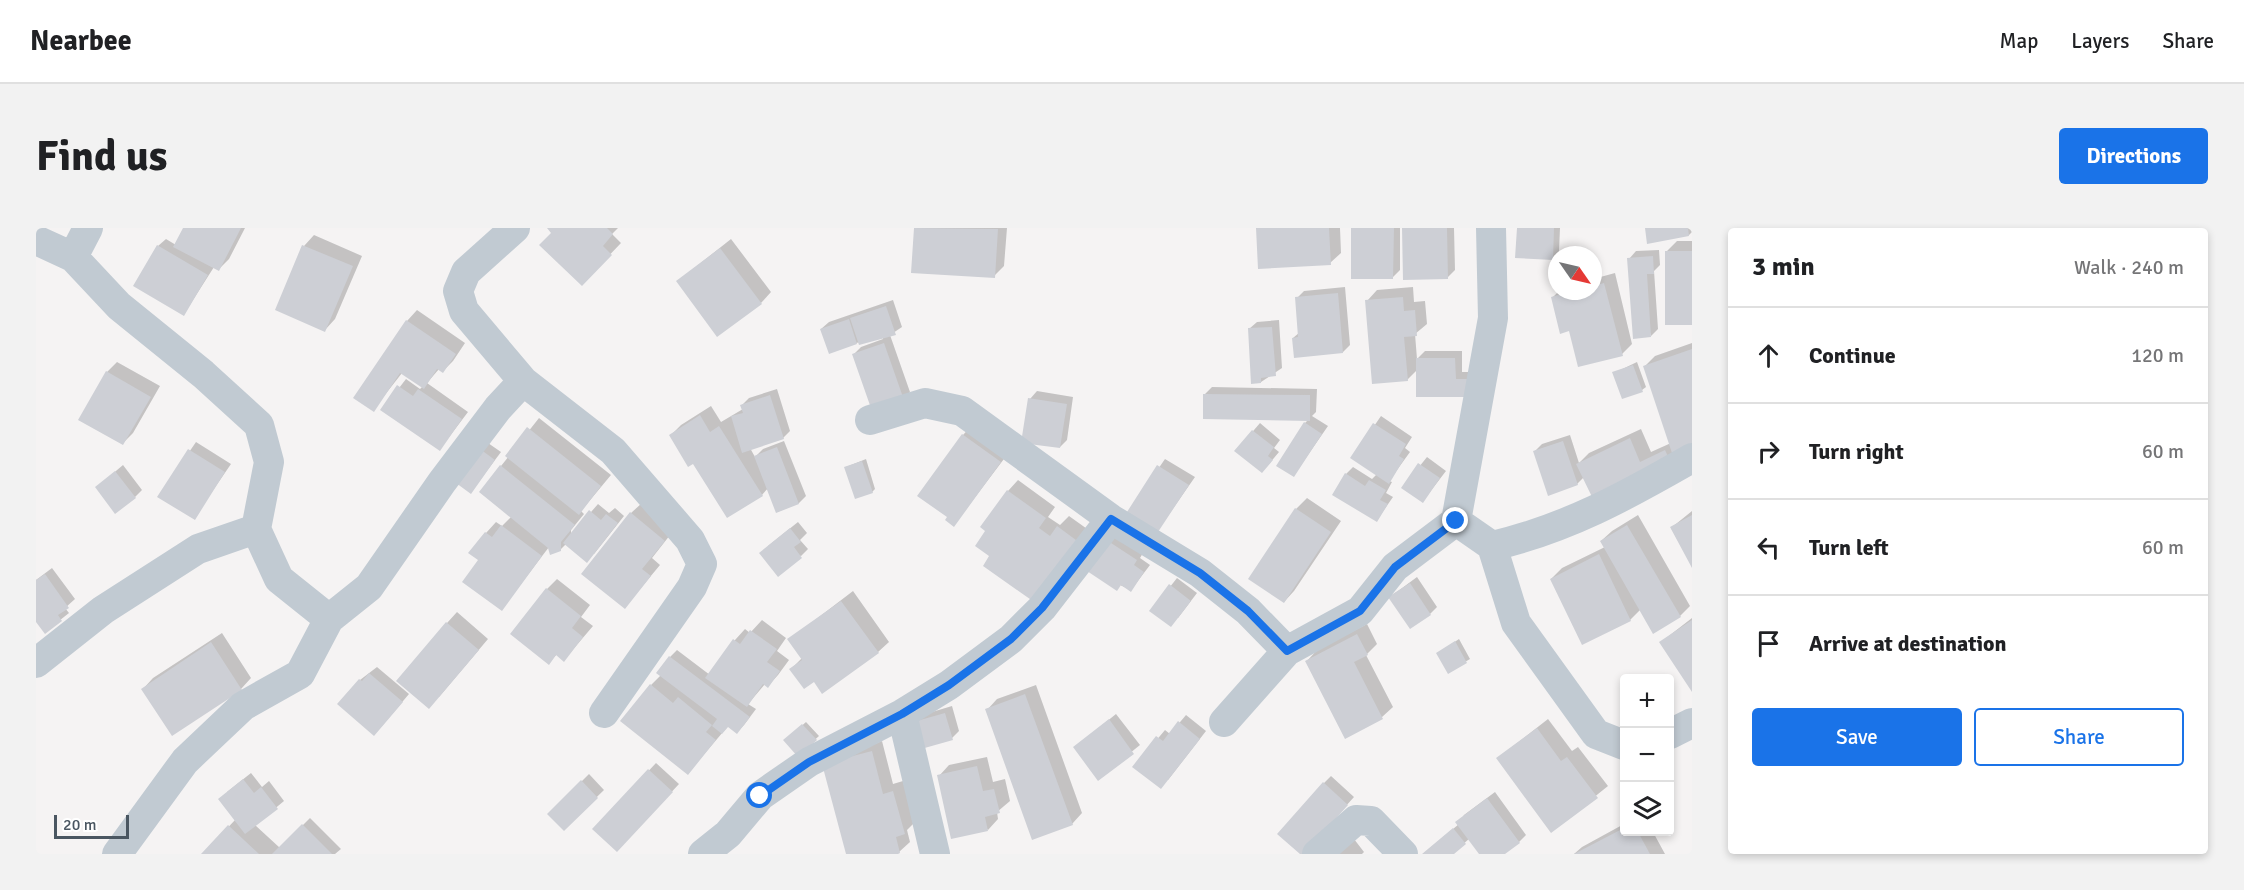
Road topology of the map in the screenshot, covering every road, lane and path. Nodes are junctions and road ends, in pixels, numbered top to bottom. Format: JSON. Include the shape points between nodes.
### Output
{"nodes":[{"id":1,"x":88,"y":228,"type":"edge"},
{"id":2,"x":515,"y":228,"type":"edge"},
{"id":3,"x":1491,"y":228,"type":"edge"},
{"id":4,"x":36,"y":240,"type":"edge"},
{"id":5,"x":73,"y":257,"type":"junction"},
{"id":6,"x":523,"y":381,"type":"junction"},
{"id":7,"x":870,"y":420,"type":"dead end"},
{"id":8,"x":1692,"y":458,"type":"edge"},
{"id":9,"x":1111,"y":519,"type":"junction"},
{"id":10,"x":1456,"y":521,"type":"junction"},
{"id":11,"x":256,"y":529,"type":"junction"},
{"id":12,"x":1492,"y":546,"type":"junction"},
{"id":13,"x":329,"y":619,"type":"junction"},
{"id":14,"x":1287,"y":651,"type":"junction"},
{"id":15,"x":36,"y":663,"type":"edge"},
{"id":16,"x":604,"y":713,"type":"dead end"},
{"id":17,"x":902,"y":714,"type":"junction"},
{"id":18,"x":1224,"y":722,"type":"dead end"},
{"id":19,"x":1692,"y":723,"type":"edge"},
{"id":20,"x":1674,"y":732,"type":"edge"},
{"id":21,"x":1620,"y":744,"type":"edge"},
{"id":22,"x":117,"y":854,"type":"edge"},
{"id":23,"x":703,"y":854,"type":"edge"},
{"id":24,"x":935,"y":854,"type":"edge"},
{"id":25,"x":1317,"y":854,"type":"edge"},
{"id":26,"x":1403,"y":854,"type":"edge"}],
"edges":[{"from":1,"to":5,"type":"street"},
{"from":2,"to":6,"type":"street","via":[[466,272],[458,291],[464,311]]},
{"from":3,"to":10,"type":"street","via":[[1493,318]]},
{"from":4,"to":5,"type":"street"},
{"from":5,"to":11,"type":"street","via":[[120,306],[259,425],[269,462]]},
{"from":6,"to":13,"type":"street","via":[[449,473],[369,587]]},
{"from":6,"to":16,"type":"street","via":[[613,451],[690,540],[702,564],[692,587]]},
{"from":7,"to":9,"type":"street","via":[[924,403],[963,411]]},
{"from":8,"to":12,"type":"street","via":[[1589,514],[1533,537]]},
{"from":9,"to":14,"type":"street","via":[[1200,573],[1248,611]]},
{"from":9,"to":17,"type":"street","via":[[1042,608],[1011,639]]},
{"from":10,"to":12,"type":"street"},
{"from":10,"to":14,"type":"street","via":[[1395,567],[1360,611]]},
{"from":11,"to":13,"type":"street","via":[[279,579]]},
{"from":11,"to":15,"type":"street","via":[[198,549],[103,610]]},
{"from":12,"to":21,"type":"street","via":[[1516,623],[1596,735]]},
{"from":13,"to":22,"type":"street","via":[[300,674],[243,705],[185,761]]},
{"from":14,"to":18,"type":"street"},
{"from":17,"to":23,"type":"street","via":[[809,762],[760,796],[728,834]]},
{"from":17,"to":24,"type":"street"},
{"from":19,"to":20,"type":"street"},
{"from":25,"to":26,"type":"street","via":[[1356,820],[1371,821]]}]}
